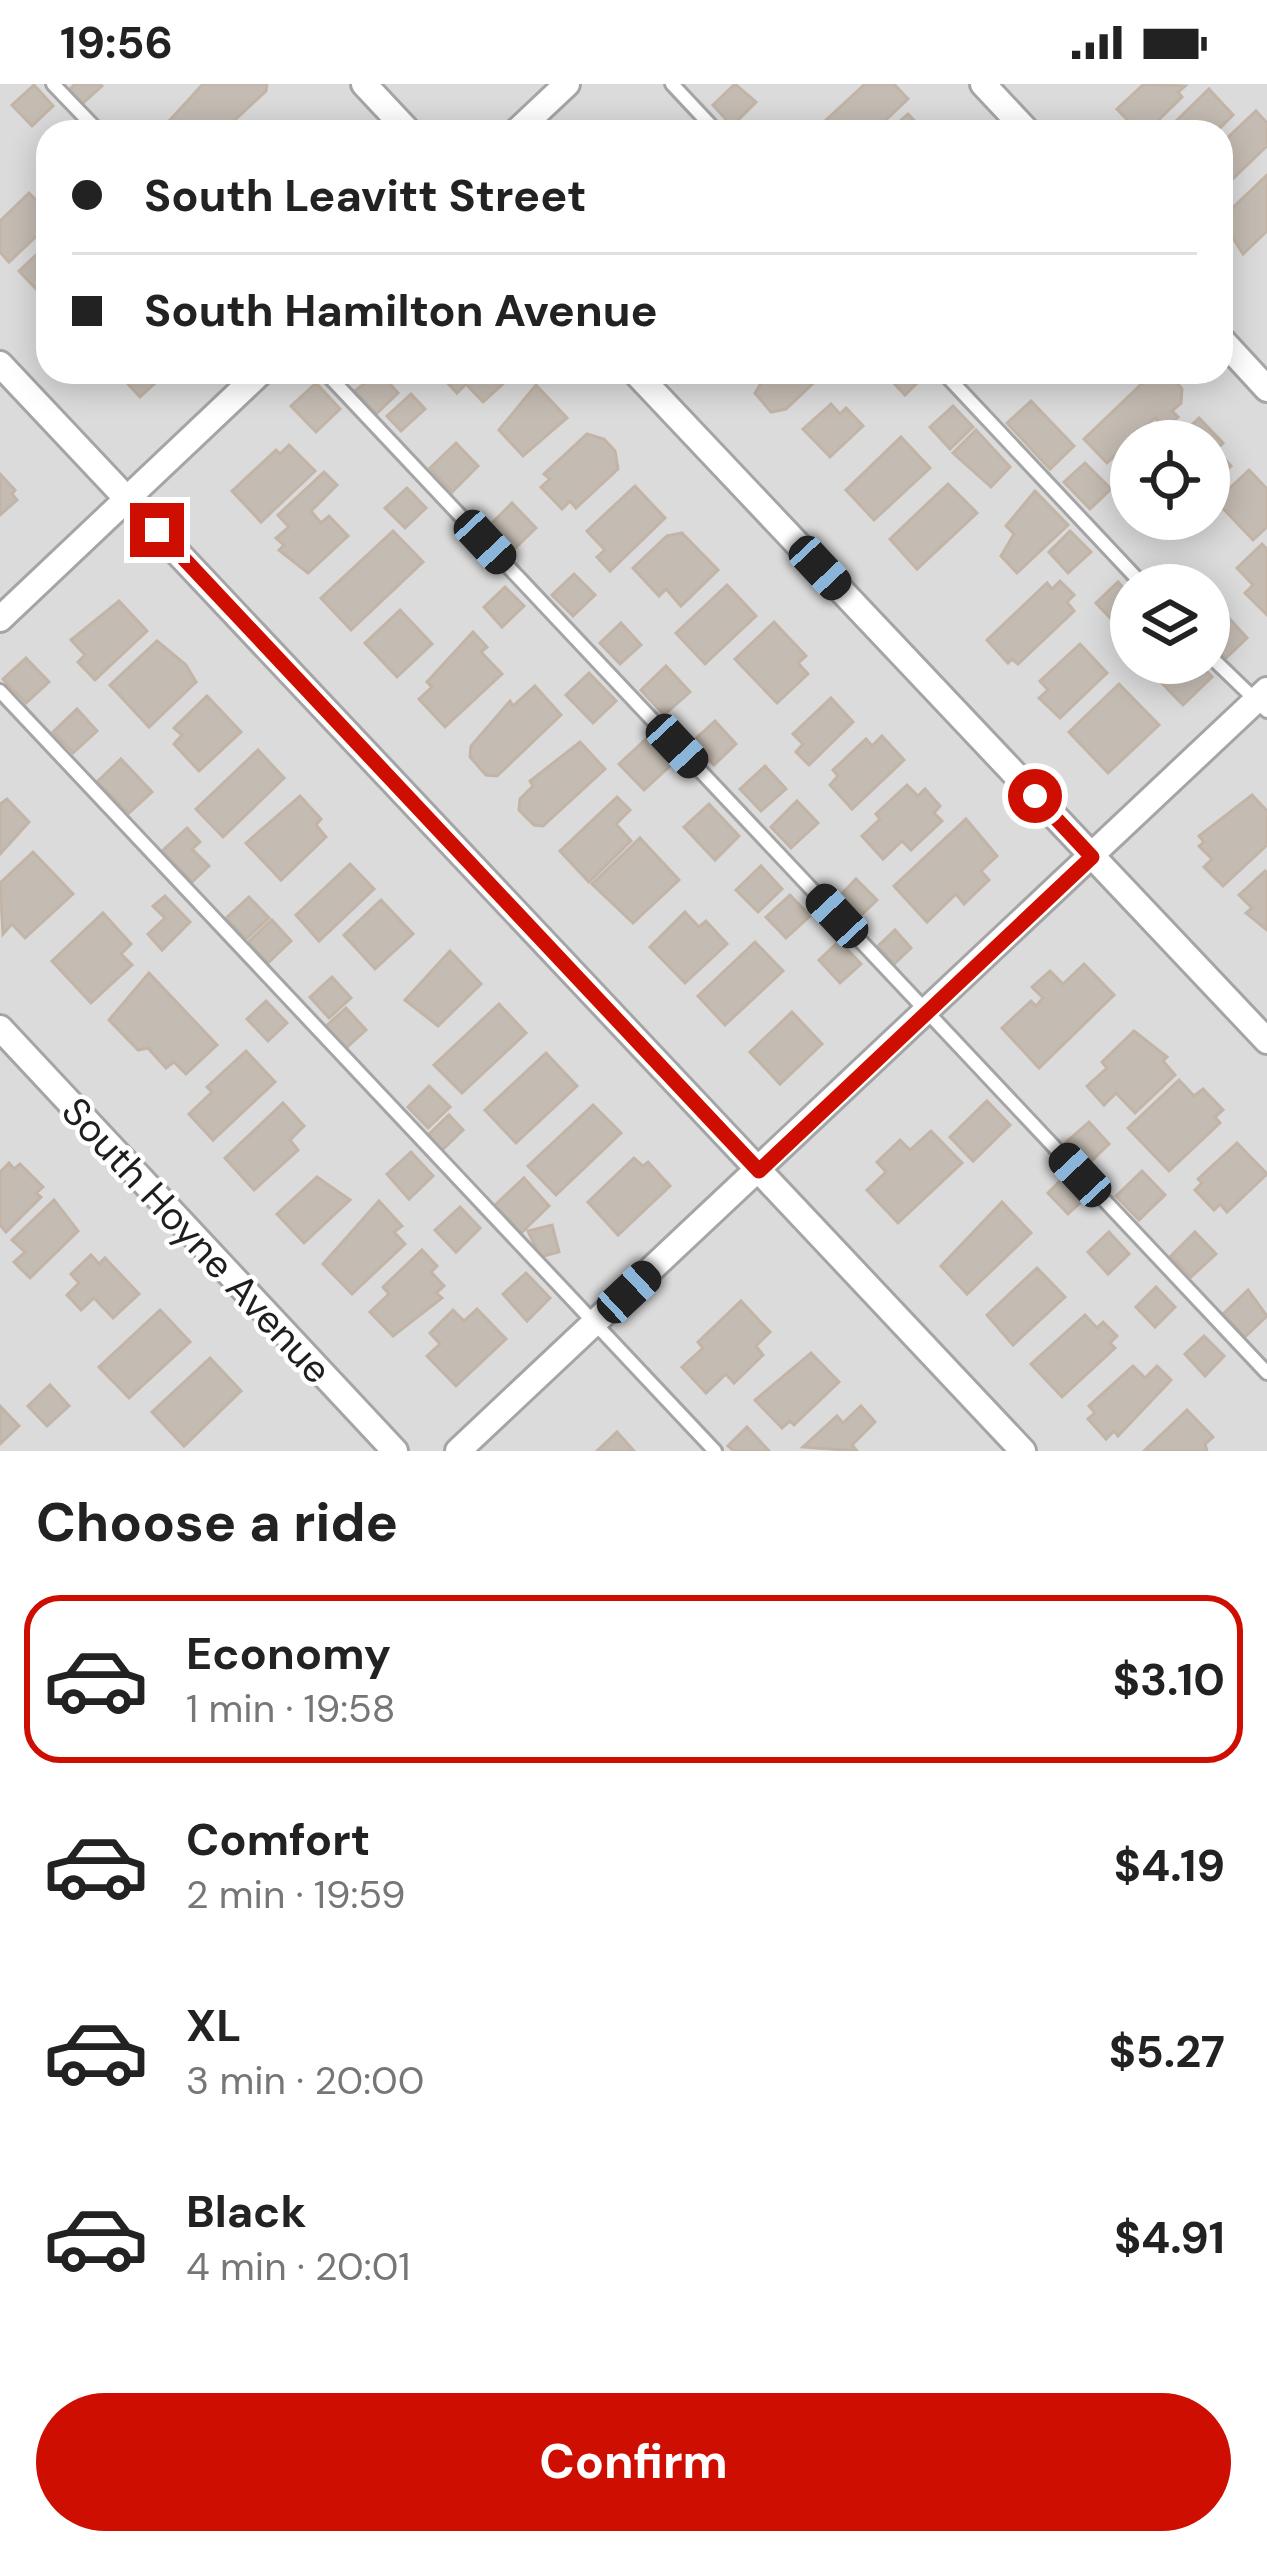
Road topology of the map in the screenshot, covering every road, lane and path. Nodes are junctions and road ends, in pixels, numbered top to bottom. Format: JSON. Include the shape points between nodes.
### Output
{"nodes":[{"id":1,"x":53,"y":84,"type":"edge"},
{"id":2,"x":364,"y":84,"type":"edge"},
{"id":3,"x":567,"y":84,"type":"edge"},
{"id":4,"x":672,"y":84,"type":"edge"},
{"id":5,"x":983,"y":84,"type":"edge"},
{"id":6,"x":87,"y":120,"type":"edge"},
{"id":7,"x":398,"y":120,"type":"edge"},
{"id":8,"x":529,"y":120,"type":"edge"},
{"id":9,"x":706,"y":120,"type":"edge"},
{"id":10,"x":1017,"y":120,"type":"edge"},
{"id":11,"x":1233,"y":352,"type":"edge"},
{"id":12,"x":0,"y":364,"type":"edge"},
{"id":13,"x":248,"y":384,"type":"edge"},
{"id":14,"x":336,"y":384,"type":"edge"},
{"id":15,"x":646,"y":384,"type":"edge"},
{"id":16,"x":954,"y":384,"type":"edge"},
{"id":17,"x":1267,"y":388,"type":"edge"},
{"id":18,"x":127,"y":499,"type":"junction"},
{"id":19,"x":1123,"y":564,"type":"edge"},
{"id":20,"x":0,"y":619,"type":"edge"},
{"id":21,"x":1230,"y":674,"type":"edge"},
{"id":22,"x":0,"y":691,"type":"edge"},
{"id":23,"x":1263,"y":701,"type":"edge"},
{"id":24,"x":1092,"y":857,"type":"junction"},
{"id":25,"x":927,"y":1012,"type":"junction"},
{"id":26,"x":0,"y":1028,"type":"edge"},
{"id":27,"x":1267,"y":1041,"type":"edge"},
{"id":28,"x":759,"y":1171,"type":"junction"},
{"id":29,"x":595,"y":1324,"type":"junction"},
{"id":30,"x":1267,"y":1373,"type":"edge"},
{"id":31,"x":395,"y":1451,"type":"edge"},
{"id":32,"x":458,"y":1451,"type":"edge"},
{"id":33,"x":715,"y":1451,"type":"edge"},
{"id":34,"x":1023,"y":1451,"type":"edge"}],
"edges":[{"from":1,"to":6,"type":"lane"},
{"from":2,"to":7,"type":"street"},
{"from":3,"to":8,"type":"street"},
{"from":4,"to":9,"type":"lane"},
{"from":5,"to":10,"type":"street"},
{"from":11,"to":17,"type":"street"},
{"from":12,"to":18,"type":"street"},
{"from":13,"to":18,"type":"street"},
{"from":14,"to":25,"type":"lane"},
{"from":15,"to":24,"type":"street"},
{"from":16,"to":19,"type":"lane"},
{"from":18,"to":20,"type":"street"},
{"from":18,"to":28,"type":"street"},
{"from":21,"to":23,"type":"lane"},
{"from":22,"to":29,"type":"lane"},
{"from":23,"to":24,"type":"street"},
{"from":24,"to":25,"type":"street"},
{"from":24,"to":27,"type":"street"},
{"from":25,"to":28,"type":"street"},
{"from":25,"to":30,"type":"lane"},
{"from":26,"to":31,"type":"street","name":"South Hoyne Avenue"},
{"from":28,"to":29,"type":"street"},
{"from":28,"to":34,"type":"street"},
{"from":29,"to":32,"type":"street"},
{"from":29,"to":33,"type":"lane"}]}
